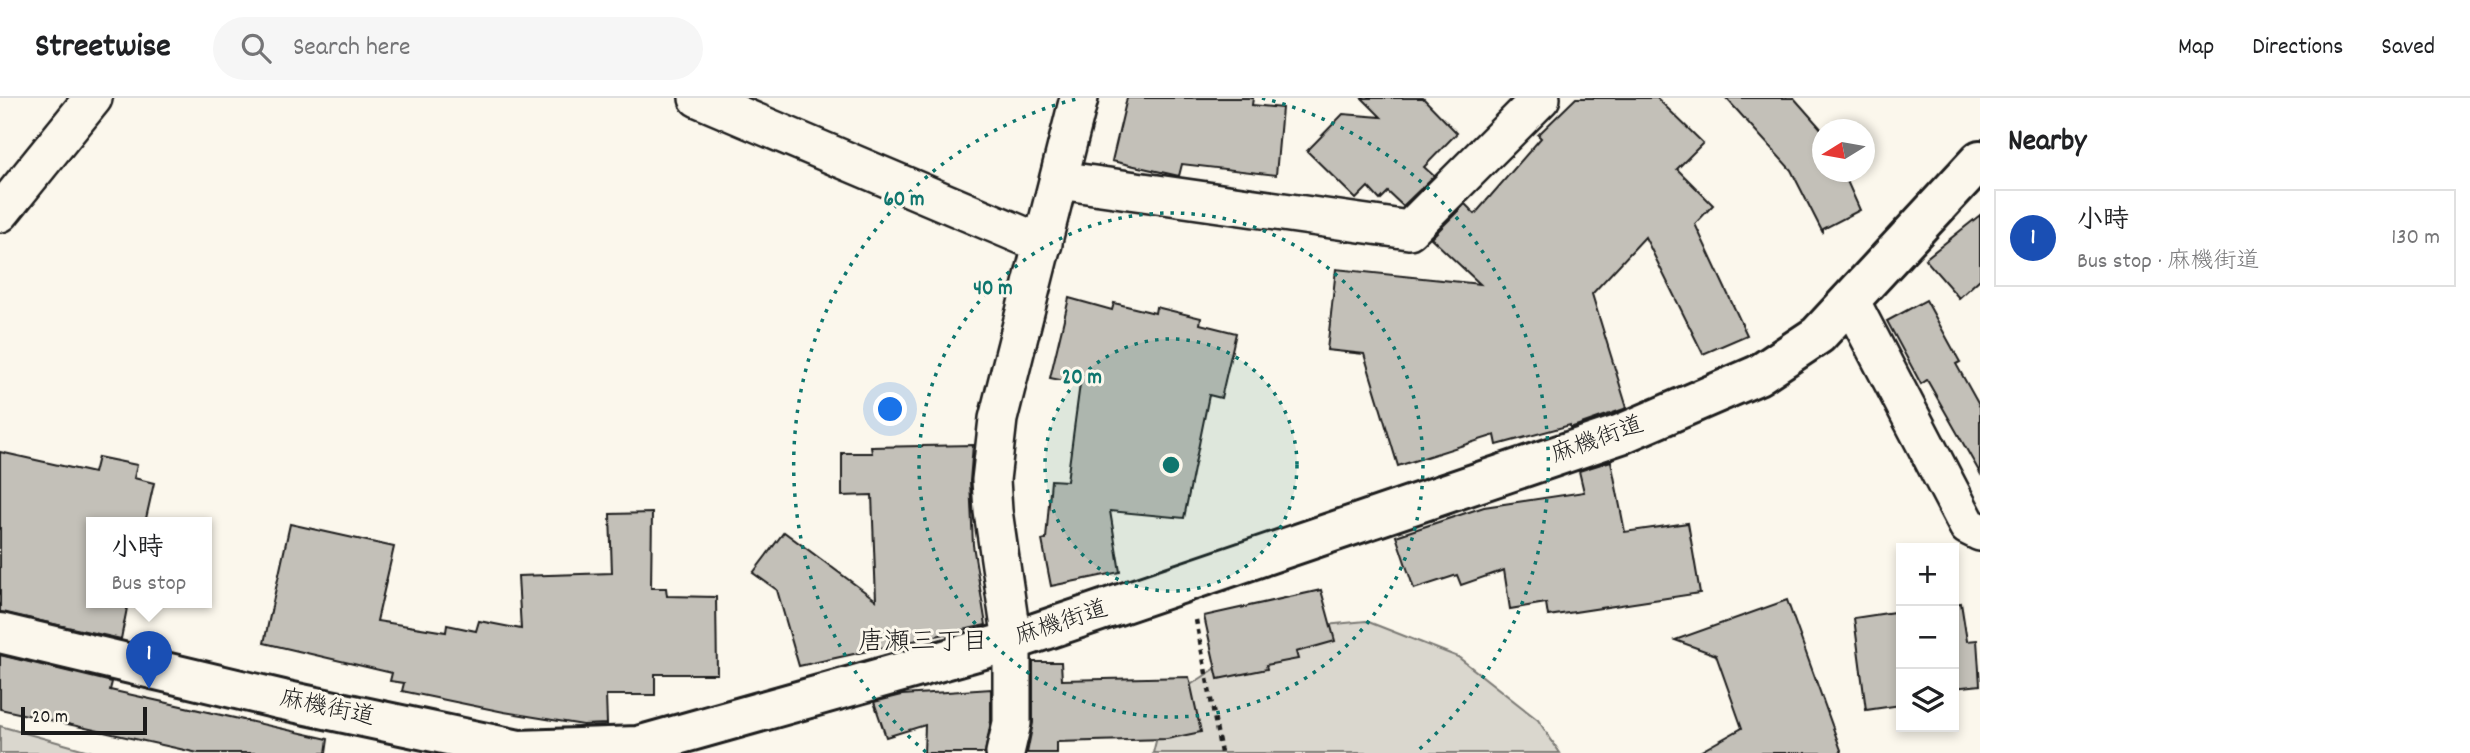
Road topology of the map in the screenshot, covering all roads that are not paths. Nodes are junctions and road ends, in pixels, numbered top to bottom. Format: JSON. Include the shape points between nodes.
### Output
{"nodes":[{"id":1,"x":93,"y":98,"type":"edge"},
{"id":2,"x":698,"y":98,"type":"edge"},
{"id":3,"x":1079,"y":98,"type":"edge"},
{"id":4,"x":1541,"y":98,"type":"edge"},
{"id":5,"x":1980,"y":160,"type":"edge"},
{"id":6,"x":1059,"y":180,"type":"junction"},
{"id":7,"x":0,"y":213,"type":"edge"},
{"id":8,"x":1043,"y":244,"type":"junction"},
{"id":9,"x":1850,"y":300,"type":"junction"},
{"id":10,"x":1980,"y":532,"type":"edge"},
{"id":11,"x":0,"y":633,"type":"edge"},
{"id":12,"x":1012,"y":641,"type":"junction"},
{"id":13,"x":1005,"y":753,"type":"edge"}],
"edges":[{"from":1,"to":7,"type":"street"},
{"from":2,"to":8,"type":"street"},
{"from":3,"to":6,"type":"street"},
{"from":4,"to":6,"type":"street","via":[[1409,230]]},
{"from":5,"to":9,"type":"street","name":"麻機街道"},
{"from":6,"to":8,"type":"street"},
{"from":8,"to":12,"type":"street","via":[[998,419],[991,480]]},
{"from":9,"to":10,"type":"street","via":[[1968,526]]},
{"from":9,"to":12,"type":"street","name":"麻機街道","via":[[1818,335],[1758,375],[1620,434]]},
{"from":11,"to":12,"type":"street","name":"麻機街道","via":[[519,750],[638,746]]},
{"from":12,"to":13,"type":"street","via":[[1012,723]]}]}
